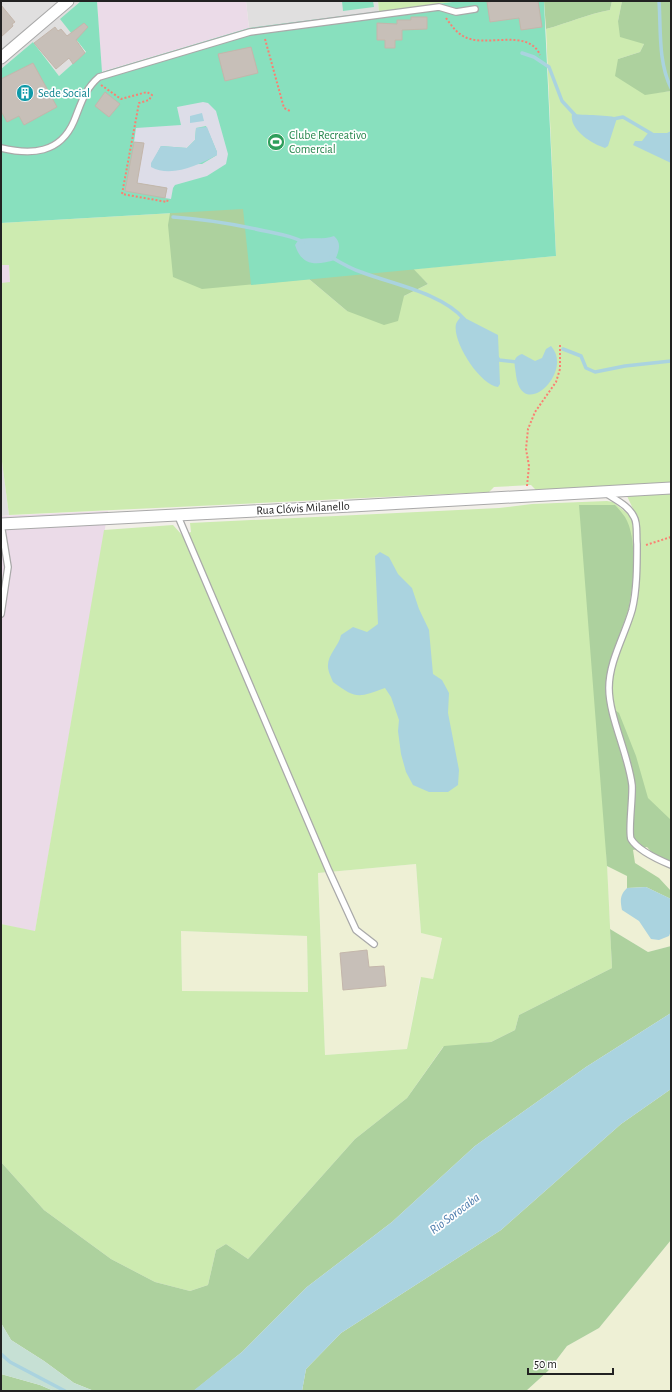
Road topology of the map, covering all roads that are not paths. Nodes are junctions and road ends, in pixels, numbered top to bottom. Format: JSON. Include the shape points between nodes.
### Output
{"nodes":[{"id":1,"x":68,"y":1,"type":"edge"},
{"id":2,"x":475,"y":9,"type":"dead end"},
{"id":3,"x":1,"y":58,"type":"edge"},
{"id":4,"x":1,"y":148,"type":"edge"},
{"id":5,"x":671,"y":488,"type":"edge"},
{"id":6,"x":605,"y":492,"type":"junction"},
{"id":7,"x":177,"y":514,"type":"junction"},
{"id":8,"x":1,"y":524,"type":"edge"},
{"id":9,"x":1,"y":614,"type":"edge"},
{"id":10,"x":671,"y":865,"type":"edge"},
{"id":11,"x":374,"y":944,"type":"dead end"}],
"edges":[{"from":1,"to":3,"type":"street"},
{"from":2,"to":4,"type":"lane","via":[[456,12],[439,7],[250,32],[99,77],[83,96],[69,130],[53,146],[33,153]]},
{"from":5,"to":6,"type":"street","name":"Rua Clóvis Milanello"},
{"from":6,"to":7,"type":"street","name":"Rua Clóvis Milanello"},
{"from":6,"to":10,"type":"lane","via":[[626,507],[634,517],[637,554],[632,609],[613,666],[609,688],[610,705],[628,762],[632,786],[630,835],[632,840],[654,858]]},
{"from":7,"to":8,"type":"street","name":"Rua Clóvis Milanello"},
{"from":7,"to":11,"type":"lane","via":[[329,872],[356,930]]},
{"from":8,"to":9,"type":"lane","via":[[8,567]]}]}
